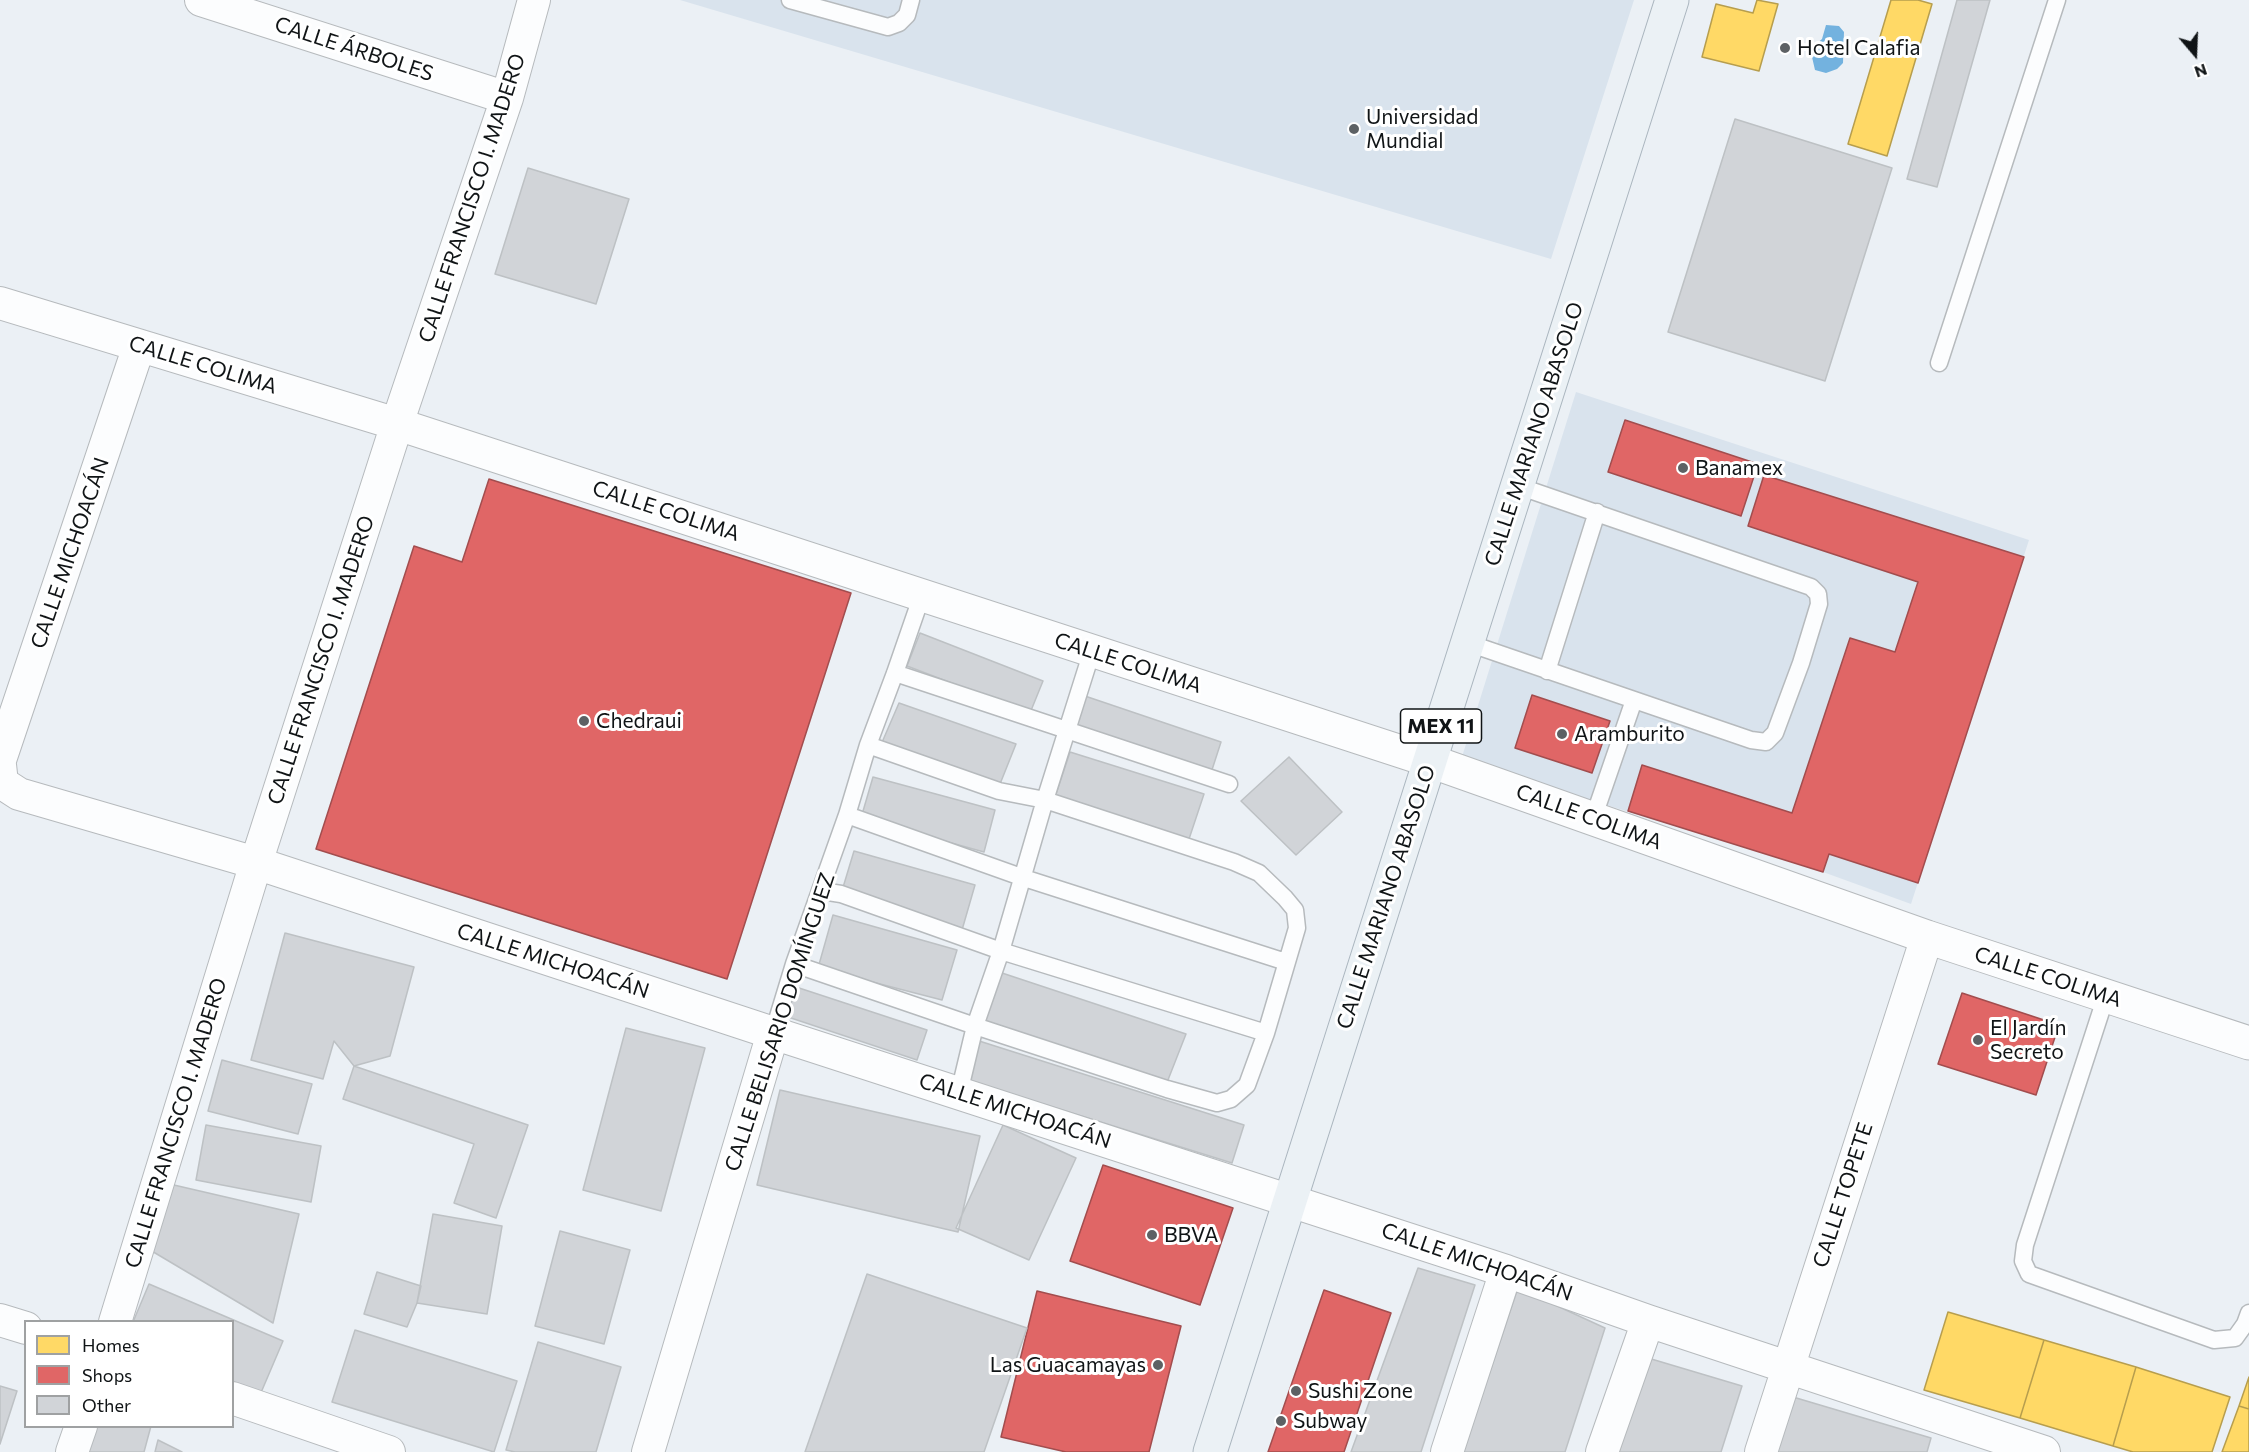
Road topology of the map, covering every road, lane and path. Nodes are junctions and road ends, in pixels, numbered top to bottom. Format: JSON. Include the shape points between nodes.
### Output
{"nodes":[{"id":1,"x":201,"y":0,"type":"edge"},
{"id":2,"x":534,"y":0,"type":"edge"},
{"id":3,"x":790,"y":0,"type":"edge"},
{"id":4,"x":911,"y":0,"type":"edge"},
{"id":5,"x":1672,"y":0,"type":"edge"},
{"id":6,"x":2057,"y":0,"type":"edge"},
{"id":7,"x":507,"y":98,"type":"junction"},
{"id":8,"x":0,"y":303,"type":"edge"},
{"id":9,"x":139,"y":346,"type":"junction"},
{"id":10,"x":1939,"y":363,"type":"dead end"},
{"id":11,"x":397,"y":424,"type":"junction"},
{"id":12,"x":1518,"y":486,"type":"junction"},
{"id":13,"x":1597,"y":512,"type":"junction"},
{"id":14,"x":921,"y":595,"type":"junction"},
{"id":15,"x":1468,"y":643,"type":"junction"},
{"id":16,"x":1092,"y":651,"type":"junction"},
{"id":17,"x":1547,"y":671,"type":"junction"},
{"id":18,"x":895,"y":674,"type":"junction"},
{"id":19,"x":1634,"y":700,"type":"junction"},
{"id":20,"x":1068,"y":729,"type":"junction"},
{"id":21,"x":868,"y":745,"type":"junction"},
{"id":22,"x":0,"y":760,"type":"edge"},
{"id":23,"x":1430,"y":761,"type":"junction"},
{"id":24,"x":0,"y":765,"type":"edge"},
{"id":25,"x":1230,"y":784,"type":"dead end"},
{"id":26,"x":1045,"y":800,"type":"junction"},
{"id":27,"x":847,"y":815,"type":"junction"},
{"id":28,"x":1593,"y":819,"type":"junction"},
{"id":29,"x":256,"y":863,"type":"junction"},
{"id":30,"x":1024,"y":878,"type":"junction"},
{"id":31,"x":822,"y":891,"type":"junction"},
{"id":32,"x":1927,"y":938,"type":"junction"},
{"id":33,"x":1002,"y":951,"type":"junction"},
{"id":34,"x":1286,"y":962,"type":"junction"},
{"id":35,"x":794,"y":964,"type":"junction"},
{"id":36,"x":2106,"y":996,"type":"junction"},
{"id":37,"x":975,"y":1026,"type":"junction"},
{"id":38,"x":773,"y":1033,"type":"junction"},
{"id":39,"x":1266,"y":1033,"type":"junction"},
{"id":40,"x":2249,"y":1043,"type":"edge"},
{"id":41,"x":959,"y":1093,"type":"junction"},
{"id":42,"x":1290,"y":1201,"type":"junction"},
{"id":43,"x":1506,"y":1271,"type":"junction"},
{"id":44,"x":2249,"y":1312,"type":"edge"},
{"id":45,"x":0,"y":1320,"type":"edge"},
{"id":46,"x":116,"y":1320,"type":"edge"},
{"id":47,"x":1648,"y":1321,"type":"junction"},
{"id":48,"x":24,"y":1327,"type":"edge"},
{"id":49,"x":1788,"y":1366,"type":"junction"},
{"id":50,"x":234,"y":1399,"type":"edge"},
{"id":51,"x":80,"y":1428,"type":"edge"},
{"id":52,"x":72,"y":1452,"type":"edge"},
{"id":53,"x":389,"y":1452,"type":"edge"},
{"id":54,"x":648,"y":1452,"type":"edge"},
{"id":55,"x":1210,"y":1452,"type":"edge"},
{"id":56,"x":1447,"y":1452,"type":"edge"},
{"id":57,"x":1602,"y":1452,"type":"edge"},
{"id":58,"x":1761,"y":1452,"type":"edge"},
{"id":59,"x":2044,"y":1452,"type":"edge"}],
"edges":[{"from":1,"to":7,"type":"street","name":"CALLE ÁRBOLES"},
{"from":2,"to":7,"type":"street","name":"CALLE FRANCISCO I. MADERO"},
{"from":3,"to":4,"type":"lane","via":[[888,27],[907,15]]},
{"from":5,"to":12,"type":"main road","name":"CALLE MARIANO ABASOLO","number":"MEX 11"},
{"from":6,"to":10,"type":"lane"},
{"from":7,"to":11,"type":"street","name":"CALLE FRANCISCO I. MADERO"},
{"from":8,"to":9,"type":"street","name":"CALLE COLIMA"},
{"from":9,"to":11,"type":"street","name":"CALLE COLIMA"},
{"from":9,"to":22,"type":"street","name":"CALLE MICHOACÁN"},
{"from":11,"to":14,"type":"street","name":"CALLE COLIMA"},
{"from":11,"to":29,"type":"street","name":"CALLE FRANCISCO I. MADERO"},
{"from":12,"to":13,"type":"lane"},
{"from":12,"to":15,"type":"main road","name":"CALLE MARIANO ABASOLO","number":"MEX 11"},
{"from":13,"to":17,"type":"lane"},
{"from":13,"to":19,"type":"lane","via":[[1811,587],[1818,594],[1819,604],[1801,663],[1775,733],[1766,742]]},
{"from":14,"to":16,"type":"street","name":"CALLE COLIMA"},
{"from":14,"to":18,"type":"lane","name":"CALLE BELISARIO DOMÍNGUEZ"},
{"from":15,"to":17,"type":"lane"},
{"from":15,"to":23,"type":"main road","name":"CALLE MARIANO ABASOLO","number":"MEX 11"},
{"from":16,"to":20,"type":"lane"},
{"from":16,"to":23,"type":"street","name":"CALLE COLIMA"},
{"from":17,"to":19,"type":"lane"},
{"from":18,"to":20,"type":"lane"},
{"from":18,"to":21,"type":"lane","name":"CALLE BELISARIO DOMÍNGUEZ"},
{"from":19,"to":28,"type":"lane"},
{"from":20,"to":25,"type":"lane"},
{"from":20,"to":26,"type":"lane"},
{"from":21,"to":26,"type":"lane","via":[[999,791]]},
{"from":21,"to":27,"type":"lane","name":"CALLE BELISARIO DOMÍNGUEZ"},
{"from":23,"to":28,"type":"street","name":"CALLE COLIMA"},
{"from":23,"to":42,"type":"main road","name":"CALLE MARIANO ABASOLO","number":"MEX 11"},
{"from":24,"to":29,"type":"street","name":"CALLE MICHOACÁN","via":[[2,783],[19,794]]},
{"from":26,"to":30,"type":"lane"},
{"from":26,"to":34,"type":"lane","via":[[1259,873],[1295,910],[1297,928]]},
{"from":27,"to":30,"type":"lane"},
{"from":27,"to":31,"type":"lane","name":"CALLE BELISARIO DOMÍNGUEZ"},
{"from":28,"to":32,"type":"street","name":"CALLE COLIMA"},
{"from":29,"to":38,"type":"street","name":"CALLE MICHOACÁN"},
{"from":29,"to":46,"type":"street","name":"CALLE FRANCISCO I. MADERO"},
{"from":30,"to":33,"type":"lane"},
{"from":30,"to":34,"type":"lane"},
{"from":31,"to":33,"type":"lane","via":[[841,894]]},
{"from":31,"to":35,"type":"lane","name":"CALLE BELISARIO DOMÍNGUEZ"},
{"from":32,"to":36,"type":"street","name":"CALLE COLIMA"},
{"from":32,"to":49,"type":"street","name":"CALLE TOPETE"},
{"from":33,"to":37,"type":"lane"},
{"from":33,"to":39,"type":"lane"},
{"from":34,"to":39,"type":"lane"},
{"from":35,"to":37,"type":"lane"},
{"from":35,"to":38,"type":"lane","name":"CALLE BELISARIO DOMÍNGUEZ"},
{"from":36,"to":40,"type":"street","name":"CALLE COLIMA"},
{"from":36,"to":44,"type":"lane","via":[[2023,1261],[2030,1274],[2214,1340],[2235,1338]]},
{"from":37,"to":39,"type":"lane","via":[[1217,1103],[1231,1099],[1247,1085]]},
{"from":37,"to":41,"type":"lane"},
{"from":38,"to":41,"type":"street","name":"CALLE MICHOACÁN"},
{"from":38,"to":54,"type":"street","name":"CALLE BELISARIO DOMÍNGUEZ"},
{"from":41,"to":42,"type":"street","name":"CALLE MICHOACÁN"},
{"from":42,"to":43,"type":"street","name":"CALLE MICHOACÁN"},
{"from":42,"to":55,"type":"main road","name":"CALLE MARIANO ABASOLO","number":"MEX 11"},
{"from":43,"to":47,"type":"street","name":"CALLE MICHOACÁN"},
{"from":43,"to":56,"type":"street"},
{"from":45,"to":48,"type":"street"},
{"from":47,"to":49,"type":"street","name":"CALLE MICHOACÁN"},
{"from":47,"to":57,"type":"street"},
{"from":49,"to":58,"type":"street","name":"CALLE TOPETE"},
{"from":49,"to":59,"type":"street","name":"CALLE MICHOACÁN"},
{"from":50,"to":53,"type":"street"},
{"from":51,"to":52,"type":"street"}]}
